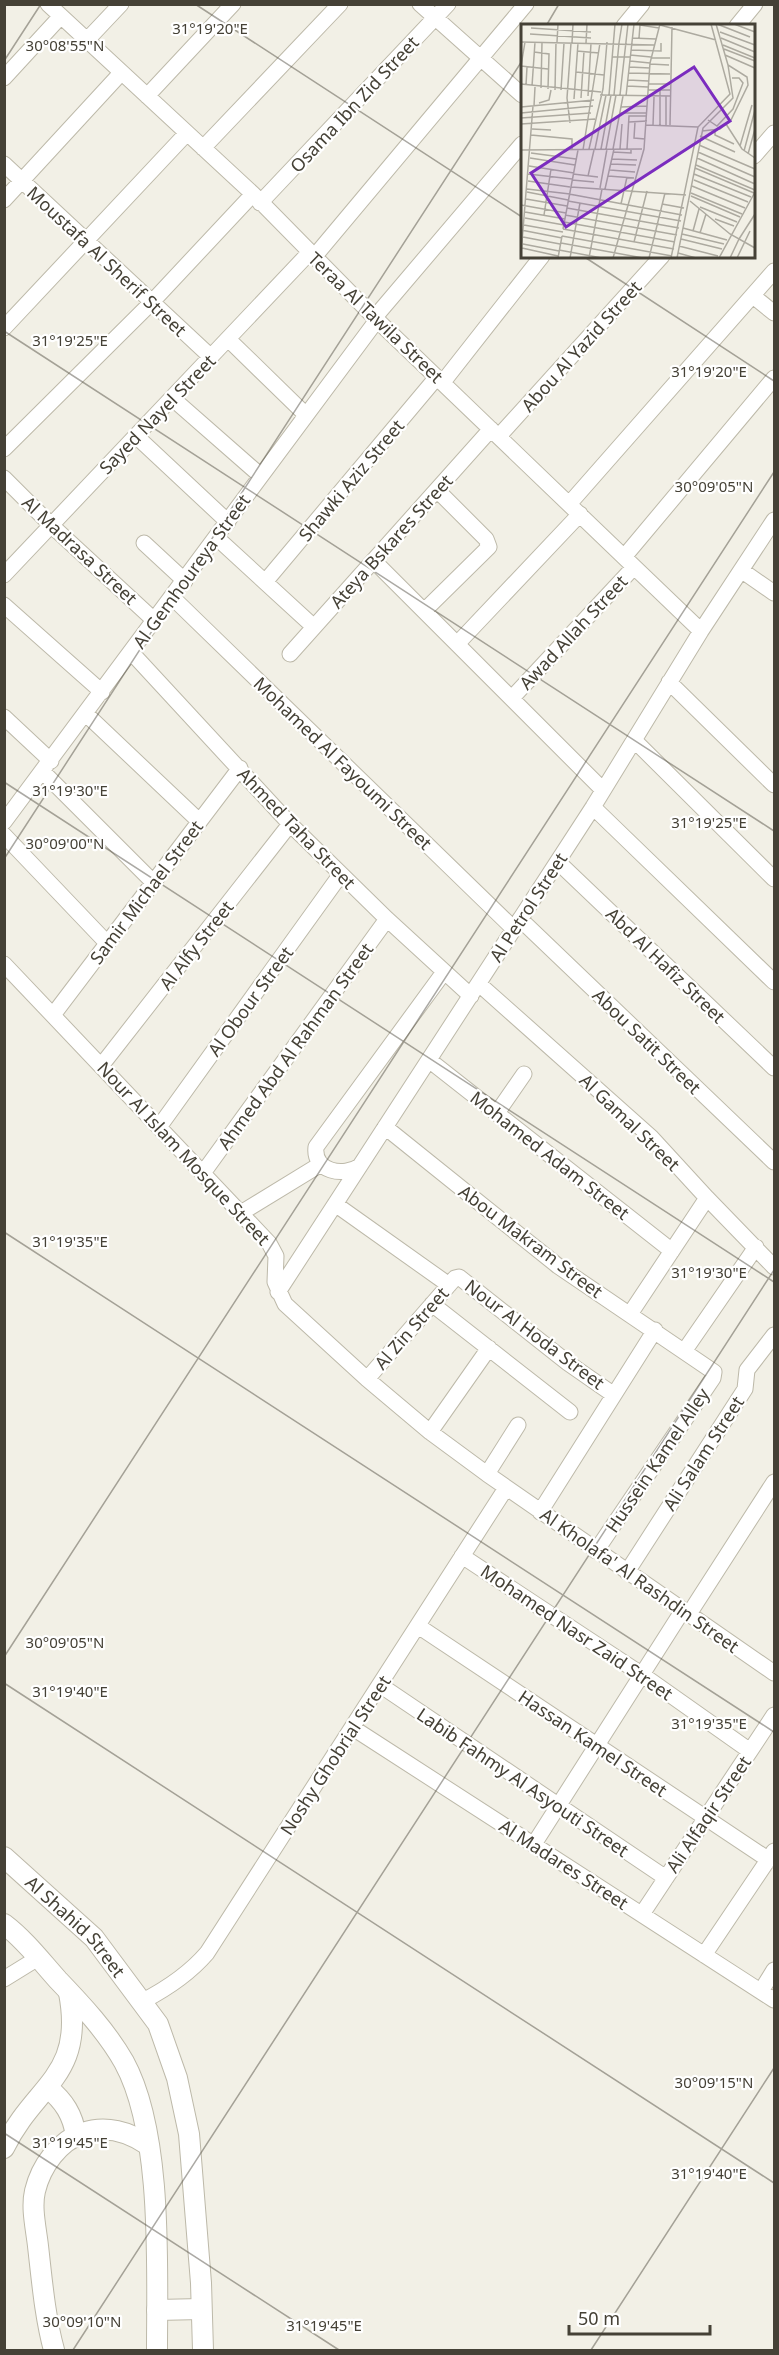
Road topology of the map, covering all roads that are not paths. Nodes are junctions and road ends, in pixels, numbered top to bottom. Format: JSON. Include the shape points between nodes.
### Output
{"nodes":[{"id":1,"x":48,"y":4,"type":"edge"},
{"id":2,"x":121,"y":4,"type":"edge"},
{"id":3,"x":233,"y":4,"type":"edge"},
{"id":4,"x":340,"y":4,"type":"edge"},
{"id":5,"x":420,"y":4,"type":"edge"},
{"id":6,"x":448,"y":4,"type":"edge"},
{"id":7,"x":526,"y":4,"type":"edge"},
{"id":8,"x":642,"y":4,"type":"edge"},
{"id":9,"x":755,"y":4,"type":"edge"},
{"id":10,"x":61,"y":16,"type":"junction"},
{"id":11,"x":435,"y":18,"type":"junction"},
{"id":12,"x":626,"y":24,"type":"edge"},
{"id":13,"x":739,"y":24,"type":"edge"},
{"id":14,"x":87,"y":40,"type":"junction"},
{"id":15,"x":480,"y":59,"type":"junction"},
{"id":16,"x":122,"y":73,"type":"junction"},
{"id":17,"x":4,"y":78,"type":"edge"},
{"id":18,"x":521,"y":94,"type":"edge"},
{"id":19,"x":147,"y":96,"type":"junction"},
{"id":20,"x":187,"y":133,"type":"junction"},
{"id":21,"x":774,"y":133,"type":"edge"},
{"id":22,"x":521,"y":145,"type":"edge"},
{"id":23,"x":203,"y":148,"type":"junction"},
{"id":24,"x":755,"y":154,"type":"edge"},
{"id":25,"x":4,"y":164,"type":"edge"},
{"id":26,"x":22,"y":181,"type":"junction"},
{"id":27,"x":257,"y":199,"type":"junction"},
{"id":28,"x":4,"y":200,"type":"edge"},
{"id":29,"x":85,"y":240,"type":"junction"},
{"id":30,"x":312,"y":254,"type":"junction"},
{"id":31,"x":540,"y":258,"type":"edge"},
{"id":32,"x":660,"y":258,"type":"edge"},
{"id":33,"x":774,"y":271,"type":"edge"},
{"id":34,"x":753,"y":296,"type":"junction"},
{"id":35,"x":151,"y":303,"type":"junction"},
{"id":36,"x":774,"y":313,"type":"edge"},
{"id":37,"x":376,"y":318,"type":"junction"},
{"id":38,"x":4,"y":328,"type":"edge"},
{"id":39,"x":228,"y":339,"type":"junction"},
{"id":40,"x":211,"y":357,"type":"junction"},
{"id":41,"x":774,"y":378,"type":"edge"},
{"id":42,"x":440,"y":379,"type":"junction"},
{"id":43,"x":172,"y":398,"type":"junction"},
{"id":44,"x":306,"y":415,"type":"junction"},
{"id":45,"x":495,"y":432,"type":"junction"},
{"id":46,"x":136,"y":436,"type":"junction"},
{"id":47,"x":4,"y":450,"type":"edge"},
{"id":48,"x":261,"y":476,"type":"junction"},
{"id":49,"x":4,"y":478,"type":"edge"},
{"id":50,"x":437,"y":490,"type":"junction"},
{"id":51,"x":575,"y":509,"type":"junction"},
{"id":52,"x":774,"y":520,"type":"edge"},
{"id":53,"x":228,"y":522,"type":"junction"},
{"id":54,"x":51,"y":525,"type":"junction"},
{"id":55,"x":217,"y":538,"type":"junction"},
{"id":56,"x":144,"y":543,"type":"dead end"},
{"id":57,"x":374,"y":561,"type":"junction"},
{"id":58,"x":629,"y":562,"type":"junction"},
{"id":59,"x":741,"y":570,"type":"junction"},
{"id":60,"x":4,"y":575,"type":"edge"},
{"id":61,"x":185,"y":581,"type":"junction"},
{"id":62,"x":265,"y":582,"type":"junction"},
{"id":63,"x":774,"y":593,"type":"edge"},
{"id":64,"x":172,"y":597,"type":"junction"},
{"id":65,"x":4,"y":604,"type":"edge"},
{"id":66,"x":424,"y":611,"type":"junction"},
{"id":67,"x":155,"y":621,"type":"junction"},
{"id":68,"x":314,"y":627,"type":"junction"},
{"id":69,"x":701,"y":631,"type":"junction"},
{"id":70,"x":457,"y":644,"type":"junction"},
{"id":71,"x":131,"y":652,"type":"junction"},
{"id":72,"x":290,"y":654,"type":"dead end"},
{"id":73,"x":669,"y":682,"type":"junction"},
{"id":74,"x":102,"y":692,"type":"junction"},
{"id":75,"x":512,"y":698,"type":"junction"},
{"id":76,"x":86,"y":714,"type":"junction"},
{"id":77,"x":4,"y":717,"type":"edge"},
{"id":78,"x":634,"y":740,"type":"junction"},
{"id":79,"x":46,"y":766,"type":"junction"},
{"id":80,"x":240,"y":768,"type":"junction"},
{"id":81,"x":774,"y":785,"type":"edge"},
{"id":82,"x":603,"y":790,"type":"junction"},
{"id":83,"x":593,"y":807,"type":"junction"},
{"id":84,"x":199,"y":821,"type":"junction"},
{"id":85,"x":4,"y":822,"type":"edge"},
{"id":86,"x":290,"y":824,"type":"junction"},
{"id":87,"x":4,"y":835,"type":"edge"},
{"id":88,"x":558,"y":862,"type":"junction"},
{"id":89,"x":772,"y":872,"type":"edge"},
{"id":90,"x":341,"y":874,"type":"junction"},
{"id":91,"x":153,"y":882,"type":"junction"},
{"id":92,"x":387,"y":920,"type":"junction"},
{"id":93,"x":517,"y":924,"type":"junction"},
{"id":94,"x":107,"y":943,"type":"junction"},
{"id":95,"x":4,"y":964,"type":"edge"},
{"id":96,"x":444,"y":972,"type":"junction"},
{"id":97,"x":774,"y":982,"type":"edge"},
{"id":98,"x":475,"y":990,"type":"junction"},
{"id":99,"x":53,"y":1015,"type":"junction"},
{"id":100,"x":429,"y":1060,"type":"junction"},
{"id":101,"x":101,"y":1066,"type":"junction"},
{"id":102,"x":774,"y":1068,"type":"edge"},
{"id":103,"x":524,"y":1074,"type":"dead end"},
{"id":104,"x":496,"y":1113,"type":"junction"},
{"id":105,"x":159,"y":1127,"type":"junction"},
{"id":106,"x":385,"y":1127,"type":"junction"},
{"id":107,"x":774,"y":1162,"type":"edge"},
{"id":108,"x":321,"y":1164,"type":"junction"},
{"id":109,"x":360,"y":1166,"type":"junction"},
{"id":110,"x":202,"y":1173,"type":"junction"},
{"id":111,"x":707,"y":1198,"type":"junction"},
{"id":112,"x":335,"y":1204,"type":"junction"},
{"id":113,"x":241,"y":1213,"type":"junction"},
{"id":114,"x":756,"y":1247,"type":"junction"},
{"id":115,"x":672,"y":1251,"type":"junction"},
{"id":116,"x":774,"y":1267,"type":"edge"},
{"id":117,"x":452,"y":1281,"type":"junction"},
{"id":118,"x":278,"y":1292,"type":"junction"},
{"id":119,"x":432,"y":1304,"type":"junction"},
{"id":120,"x":630,"y":1314,"type":"junction"},
{"id":121,"x":655,"y":1330,"type":"junction"},
{"id":122,"x":774,"y":1335,"type":"edge"},
{"id":123,"x":489,"y":1348,"type":"junction"},
{"id":124,"x":685,"y":1350,"type":"junction"},
{"id":125,"x":712,"y":1369,"type":"joint"},
{"id":126,"x":367,"y":1379,"type":"junction"},
{"id":127,"x":614,"y":1395,"type":"junction"},
{"id":128,"x":570,"y":1412,"type":"dead end"},
{"id":129,"x":518,"y":1425,"type":"dead end"},
{"id":130,"x":430,"y":1431,"type":"junction"},
{"id":131,"x":487,"y":1474,"type":"junction"},
{"id":132,"x":774,"y":1482,"type":"edge"},
{"id":133,"x":506,"y":1488,"type":"junction"},
{"id":134,"x":540,"y":1512,"type":"junction"},
{"id":135,"x":596,"y":1551,"type":"junction"},
{"id":136,"x":462,"y":1556,"type":"junction"},
{"id":137,"x":627,"y":1572,"type":"junction"},
{"id":138,"x":686,"y":1612,"type":"junction"},
{"id":139,"x":418,"y":1626,"type":"junction"},
{"id":140,"x":774,"y":1673,"type":"edge"},
{"id":141,"x":641,"y":1674,"type":"junction"},
{"id":142,"x":380,"y":1685,"type":"junction"},
{"id":143,"x":774,"y":1714,"type":"edge"},
{"id":144,"x":353,"y":1728,"type":"junction"},
{"id":145,"x":597,"y":1746,"type":"junction"},
{"id":146,"x":750,"y":1751,"type":"junction"},
{"id":147,"x":559,"y":1806,"type":"junction"},
{"id":148,"x":705,"y":1818,"type":"junction"},
{"id":149,"x":534,"y":1844,"type":"junction"},
{"id":150,"x":772,"y":1856,"type":"edge"},
{"id":151,"x":4,"y":1857,"type":"edge"},
{"id":152,"x":666,"y":1878,"type":"junction"},
{"id":153,"x":642,"y":1914,"type":"junction"},
{"id":154,"x":4,"y":1924,"type":"edge"},
{"id":155,"x":704,"y":1955,"type":"junction"},
{"id":156,"x":38,"y":1958,"type":"junction"},
{"id":157,"x":774,"y":1970,"type":"edge"},
{"id":158,"x":4,"y":1979,"type":"edge"},
{"id":159,"x":68,"y":1990,"type":"junction"},
{"id":160,"x":760,"y":1991,"type":"junction"},
{"id":161,"x":774,"y":2000,"type":"edge"},
{"id":162,"x":143,"y":2001,"type":"junction"},
{"id":163,"x":48,"y":2088,"type":"junction"},
{"id":164,"x":76,"y":2136,"type":"junction"},
{"id":165,"x":148,"y":2145,"type":"junction"},
{"id":166,"x":5,"y":2146,"type":"edge"},
{"id":167,"x":201,"y":2309,"type":"junction"},
{"id":168,"x":157,"y":2310,"type":"junction"},
{"id":169,"x":54,"y":2350,"type":"edge"},
{"id":170,"x":157,"y":2350,"type":"edge"},
{"id":171,"x":203,"y":2350,"type":"edge"}],
"edges":[{"from":1,"to":10,"type":"street","name":"Teraa Al Tawila Street"},
{"from":2,"to":14,"type":"street"},
{"from":3,"to":19,"type":"street"},
{"from":4,"to":23,"type":"street"},
{"from":5,"to":11,"type":"street"},
{"from":6,"to":11,"type":"street","name":"Osama Ibn Zid Street"},
{"from":7,"to":15,"type":"street","name":"Sayed Nayel Street"},
{"from":8,"to":12,"type":"street"},
{"from":9,"to":13,"type":"street"},
{"from":10,"to":14,"type":"street","name":"Teraa Al Tawila Street"},
{"from":10,"to":17,"type":"street"},
{"from":11,"to":15,"type":"street"},
{"from":11,"to":27,"type":"street","name":"Osama Ibn Zid Street"},
{"from":14,"to":16,"type":"street","name":"Teraa Al Tawila Street"},
{"from":15,"to":18,"type":"street"},
{"from":15,"to":30,"type":"street","name":"Sayed Nayel Street"},
{"from":16,"to":19,"type":"street","name":"Teraa Al Tawila Street"},
{"from":16,"to":26,"type":"street"},
{"from":19,"to":20,"type":"street","name":"Teraa Al Tawila Street"},
{"from":20,"to":23,"type":"street","name":"Teraa Al Tawila Street"},
{"from":20,"to":29,"type":"street"},
{"from":21,"to":24,"type":"street"},
{"from":22,"to":37,"type":"street","name":"Al Gemhoureya Street"},
{"from":23,"to":27,"type":"street","name":"Teraa Al Tawila Street"},
{"from":25,"to":26,"type":"street","name":"Moustafa Al Sherif Street"},
{"from":26,"to":28,"type":"street"},
{"from":26,"to":29,"type":"street","name":"Moustafa Al Sherif Street"},
{"from":27,"to":30,"type":"street","name":"Teraa Al Tawila Street"},
{"from":27,"to":35,"type":"street","name":"Osama Ibn Zid Street"},
{"from":29,"to":35,"type":"street","name":"Moustafa Al Sherif Street"},
{"from":29,"to":38,"type":"street"},
{"from":30,"to":37,"type":"street","name":"Teraa Al Tawila Street"},
{"from":30,"to":39,"type":"street","name":"Sayed Nayel Street"},
{"from":31,"to":42,"type":"street","name":"Shawki Aziz Street"},
{"from":32,"to":45,"type":"street","name":"Abou Al Yazid Street"},
{"from":33,"to":34,"type":"street"},
{"from":34,"to":36,"type":"street"},
{"from":34,"to":51,"type":"street"},
{"from":35,"to":40,"type":"street","name":"Moustafa Al Sherif Street"},
{"from":35,"to":47,"type":"street","name":"Osama Ibn Zid Street"},
{"from":37,"to":42,"type":"street","name":"Teraa Al Tawila Street"},
{"from":37,"to":44,"type":"street","name":"Al Gemhoureya Street"},
{"from":39,"to":40,"type":"street","name":"Sayed Nayel Street"},
{"from":39,"to":44,"type":"street"},
{"from":40,"to":43,"type":"street","name":"Sayed Nayel Street"},
{"from":41,"to":58,"type":"street","name":"Awad Allah Street"},
{"from":42,"to":45,"type":"street","name":"Teraa Al Tawila Street"},
{"from":42,"to":62,"type":"street","name":"Shawki Aziz Street"},
{"from":43,"to":46,"type":"street","name":"Sayed Nayel Street"},
{"from":43,"to":48,"type":"street"},
{"from":44,"to":48,"type":"street","name":"Al Gemhoureya Street"},
{"from":45,"to":50,"type":"street","name":"Ateya Bskares Street"},
{"from":45,"to":51,"type":"street","name":"Teraa Al Tawila Street"},
{"from":46,"to":53,"type":"street"},
{"from":46,"to":54,"type":"street","name":"Sayed Nayel Street"},
{"from":48,"to":53,"type":"street","name":"Al Gemhoureya Street"},
{"from":49,"to":54,"type":"street","name":"Al Madrasa Street"},
{"from":50,"to":57,"type":"street","name":"Ateya Bskares Street"},
{"from":50,"to":66,"type":"street","via":[[489,544]]},
{"from":51,"to":58,"type":"street","name":"Teraa Al Tawila Street"},
{"from":51,"to":70,"type":"street"},
{"from":52,"to":59,"type":"street","name":"Al Petrol Street"},
{"from":53,"to":55,"type":"street","name":"Al Gemhoureya Street"},
{"from":54,"to":60,"type":"street","name":"Sayed Nayel Street"},
{"from":54,"to":67,"type":"street","name":"Al Madrasa Street"},
{"from":55,"to":61,"type":"street","name":"Al Gemhoureya Street"},
{"from":55,"to":62,"type":"street"},
{"from":56,"to":61,"type":"street"},
{"from":57,"to":66,"type":"street"},
{"from":57,"to":68,"type":"street","name":"Ateya Bskares Street"},
{"from":58,"to":69,"type":"street","name":"Teraa Al Tawila Street"},
{"from":58,"to":75,"type":"street","name":"Awad Allah Street"},
{"from":59,"to":63,"type":"street"},
{"from":59,"to":69,"type":"street","name":"Al Petrol Street"},
{"from":61,"to":64,"type":"street","name":"Al Gemhoureya Street"},
{"from":62,"to":68,"type":"street"},
{"from":64,"to":67,"type":"street","name":"Al Gemhoureya Street"},
{"from":64,"to":93,"type":"street","name":"Mohamed Al Fayoumi Street"},
{"from":65,"to":74,"type":"street"},
{"from":66,"to":70,"type":"street"},
{"from":67,"to":71,"type":"street","name":"Al Gemhoureya Street"},
{"from":68,"to":72,"type":"street","name":"Ateya Bskares Street"},
{"from":69,"to":73,"type":"street","name":"Al Petrol Street"},
{"from":70,"to":75,"type":"street"},
{"from":71,"to":74,"type":"street","name":"Al Gemhoureya Street"},
{"from":71,"to":80,"type":"street","name":"Ahmed Taha Street"},
{"from":73,"to":78,"type":"street","name":"Al Petrol Street"},
{"from":73,"to":81,"type":"street"},
{"from":74,"to":76,"type":"street","name":"Al Gemhoureya Street"},
{"from":75,"to":82,"type":"street"},
{"from":76,"to":79,"type":"street","name":"Al Gemhoureya Street"},
{"from":76,"to":84,"type":"street"},
{"from":77,"to":79,"type":"street"},
{"from":78,"to":82,"type":"street","name":"Al Petrol Street"},
{"from":78,"to":89,"type":"street"},
{"from":79,"to":85,"type":"street","name":"Al Gemhoureya Street"},
{"from":79,"to":91,"type":"street"},
{"from":80,"to":84,"type":"street","name":"Samir Michael Street"},
{"from":80,"to":86,"type":"street","name":"Ahmed Taha Street"},
{"from":82,"to":83,"type":"street","name":"Al Petrol Street"},
{"from":83,"to":88,"type":"street","name":"Al Petrol Street"},
{"from":83,"to":97,"type":"street"},
{"from":84,"to":91,"type":"street","name":"Samir Michael Street"},
{"from":86,"to":90,"type":"street","name":"Ahmed Taha Street"},
{"from":86,"to":101,"type":"street","name":"Al Alfy Street"},
{"from":87,"to":94,"type":"street"},
{"from":88,"to":93,"type":"street","name":"Al Petrol Street"},
{"from":88,"to":102,"type":"street","name":"Abd Al Hafiz Street"},
{"from":90,"to":92,"type":"street","name":"Ahmed Taha Street"},
{"from":90,"to":105,"type":"street","name":"Al Obour Street"},
{"from":91,"to":94,"type":"street","name":"Samir Michael Street"},
{"from":92,"to":96,"type":"street","name":"Ahmed Taha Street"},
{"from":92,"to":110,"type":"street","name":"Ahmed Abd Al Rahman Street"},
{"from":93,"to":98,"type":"street","name":"Al Petrol Street"},
{"from":93,"to":107,"type":"street","name":"Abou Satit Street"},
{"from":94,"to":99,"type":"street","name":"Samir Michael Street"},
{"from":95,"to":99,"type":"street","name":"Nour Al Islam Mosque Street"},
{"from":96,"to":98,"type":"street","name":"Ahmed Taha Street"},
{"from":96,"to":108,"type":"street","via":[[316,1147]]},
{"from":98,"to":100,"type":"street","name":"Al Petrol Street"},
{"from":98,"to":111,"type":"street","name":"Al Gamal Street","via":[[651,1137]]},
{"from":99,"to":101,"type":"street","name":"Nour Al Islam Mosque Street"},
{"from":100,"to":104,"type":"street","name":"Mohamed Adam Street"},
{"from":100,"to":106,"type":"street","name":"Al Petrol Street"},
{"from":101,"to":105,"type":"street","name":"Nour Al Islam Mosque Street"},
{"from":103,"to":104,"type":"street"},
{"from":104,"to":115,"type":"street","name":"Mohamed Adam Street"},
{"from":105,"to":110,"type":"street","name":"Nour Al Islam Mosque Street"},
{"from":106,"to":109,"type":"street","name":"Al Petrol Street"},
{"from":106,"to":120,"type":"street","name":"Abou Makram Street","via":[[558,1266]]},
{"from":108,"to":109,"type":"street","via":[[336,1172],[353,1171]]},
{"from":108,"to":113,"type":"street"},
{"from":109,"to":112,"type":"street","name":"Al Petrol Street"},
{"from":110,"to":113,"type":"street","name":"Nour Al Islam Mosque Street"},
{"from":111,"to":114,"type":"street","name":"Al Gamal Street"},
{"from":111,"to":115,"type":"street"},
{"from":112,"to":117,"type":"street","name":"Nour Al Hoda Street"},
{"from":112,"to":118,"type":"street","name":"Al Petrol Street"},
{"from":113,"to":118,"type":"street","name":"Nour Al Islam Mosque Street","via":[[273,1249]]},
{"from":114,"to":116,"type":"street","name":"Al Gamal Street"},
{"from":114,"to":124,"type":"street"},
{"from":115,"to":120,"type":"street"},
{"from":117,"to":119,"type":"street","name":"Al Zin Street"},
{"from":117,"to":127,"type":"street","name":"Nour Al Hoda Street","via":[[461,1278]]},
{"from":118,"to":126,"type":"street","via":[[285,1304]]},
{"from":119,"to":123,"type":"street"},
{"from":119,"to":126,"type":"street","name":"Al Zin Street"},
{"from":120,"to":121,"type":"street","name":"Abou Makram Street"},
{"from":121,"to":124,"type":"street","name":"Abou Makram Street"},
{"from":121,"to":127,"type":"street"},
{"from":122,"to":137,"type":"street","name":"Ali Salam Street","via":[[747,1370],[745,1389]]},
{"from":123,"to":128,"type":"street"},
{"from":123,"to":130,"type":"street"},
{"from":124,"to":125,"type":"street","name":"Abou Makram Street"},
{"from":125,"to":135,"type":"street","name":"Hussein Kamel Alley","via":[[712,1378]]},
{"from":126,"to":130,"type":"street"},
{"from":127,"to":134,"type":"street"},
{"from":129,"to":131,"type":"street"},
{"from":130,"to":131,"type":"street"},
{"from":131,"to":133,"type":"street"},
{"from":132,"to":138,"type":"street"},
{"from":133,"to":134,"type":"street","name":"Al Kholafa' Al Rashdin Street"},
{"from":133,"to":136,"type":"street","name":"Noshy Ghobrial Street"},
{"from":134,"to":135,"type":"street","name":"Al Kholafa' Al Rashdin Street"},
{"from":135,"to":137,"type":"street","name":"Al Kholafa' Al Rashdin Street"},
{"from":136,"to":139,"type":"street","name":"Noshy Ghobrial Street"},
{"from":136,"to":141,"type":"street","name":"Mohamed Nasr Zaid Street"},
{"from":137,"to":138,"type":"street","name":"Al Kholafa' Al Rashdin Street"},
{"from":138,"to":140,"type":"street","name":"Al Kholafa' Al Rashdin Street"},
{"from":138,"to":141,"type":"street"},
{"from":139,"to":142,"type":"street","name":"Noshy Ghobrial Street"},
{"from":139,"to":145,"type":"street","name":"Hassan Kamel Street"},
{"from":141,"to":145,"type":"street"},
{"from":141,"to":146,"type":"street","name":"Mohamed Nasr Zaid Street"},
{"from":142,"to":144,"type":"street","name":"Noshy Ghobrial Street"},
{"from":142,"to":147,"type":"street","name":"Labib Fahmy Al Asyouti Street"},
{"from":143,"to":146,"type":"street","name":"Ali Alfaqir Street"},
{"from":144,"to":149,"type":"street","name":"Al Madares Street"},
{"from":144,"to":162,"type":"street","name":"Noshy Ghobrial Street","via":[[207,1953],[191,1971]]},
{"from":145,"to":147,"type":"street"},
{"from":145,"to":148,"type":"street","name":"Hassan Kamel Street"},
{"from":146,"to":148,"type":"street","name":"Ali Alfaqir Street"},
{"from":147,"to":149,"type":"street"},
{"from":147,"to":152,"type":"street","name":"Labib Fahmy Al Asyouti Street"},
{"from":148,"to":150,"type":"street","name":"Hassan Kamel Street"},
{"from":148,"to":152,"type":"street","name":"Ali Alfaqir Street"},
{"from":149,"to":153,"type":"street","name":"Al Madares Street"},
{"from":150,"to":155,"type":"street"},
{"from":151,"to":162,"type":"street","name":"Al Shahid Street","via":[[94,1938]]},
{"from":152,"to":153,"type":"street","name":"Ali Alfaqir Street"},
{"from":153,"to":155,"type":"street","name":"Al Madares Street"},
{"from":154,"to":156,"type":"street"},
{"from":155,"to":160,"type":"street","name":"Al Madares Street"},
{"from":156,"to":158,"type":"street"},
{"from":156,"to":159,"type":"street"},
{"from":157,"to":160,"type":"street"},
{"from":159,"to":163,"type":"street","via":[[72,2039],[65,2061]]},
{"from":159,"to":165,"type":"street","via":[[124,2062],[144,2116]]},
{"from":160,"to":161,"type":"street","name":"Al Madares Street"},
{"from":162,"to":167,"type":"street","name":"Al Shahid Street","via":[[159,2024],[177,2078],[189,2133]]},
{"from":163,"to":164,"type":"street","via":[[70,2114]]},
{"from":163,"to":166,"type":"street"},
{"from":164,"to":165,"type":"street","via":[[111,2130]]},
{"from":164,"to":169,"type":"street","via":[[57,2148],[35,2190],[42,2286]]},
{"from":165,"to":168,"type":"street"},
{"from":167,"to":168,"type":"street"},
{"from":167,"to":171,"type":"street","name":"Al Shahid Street"},
{"from":168,"to":170,"type":"street"}]}
